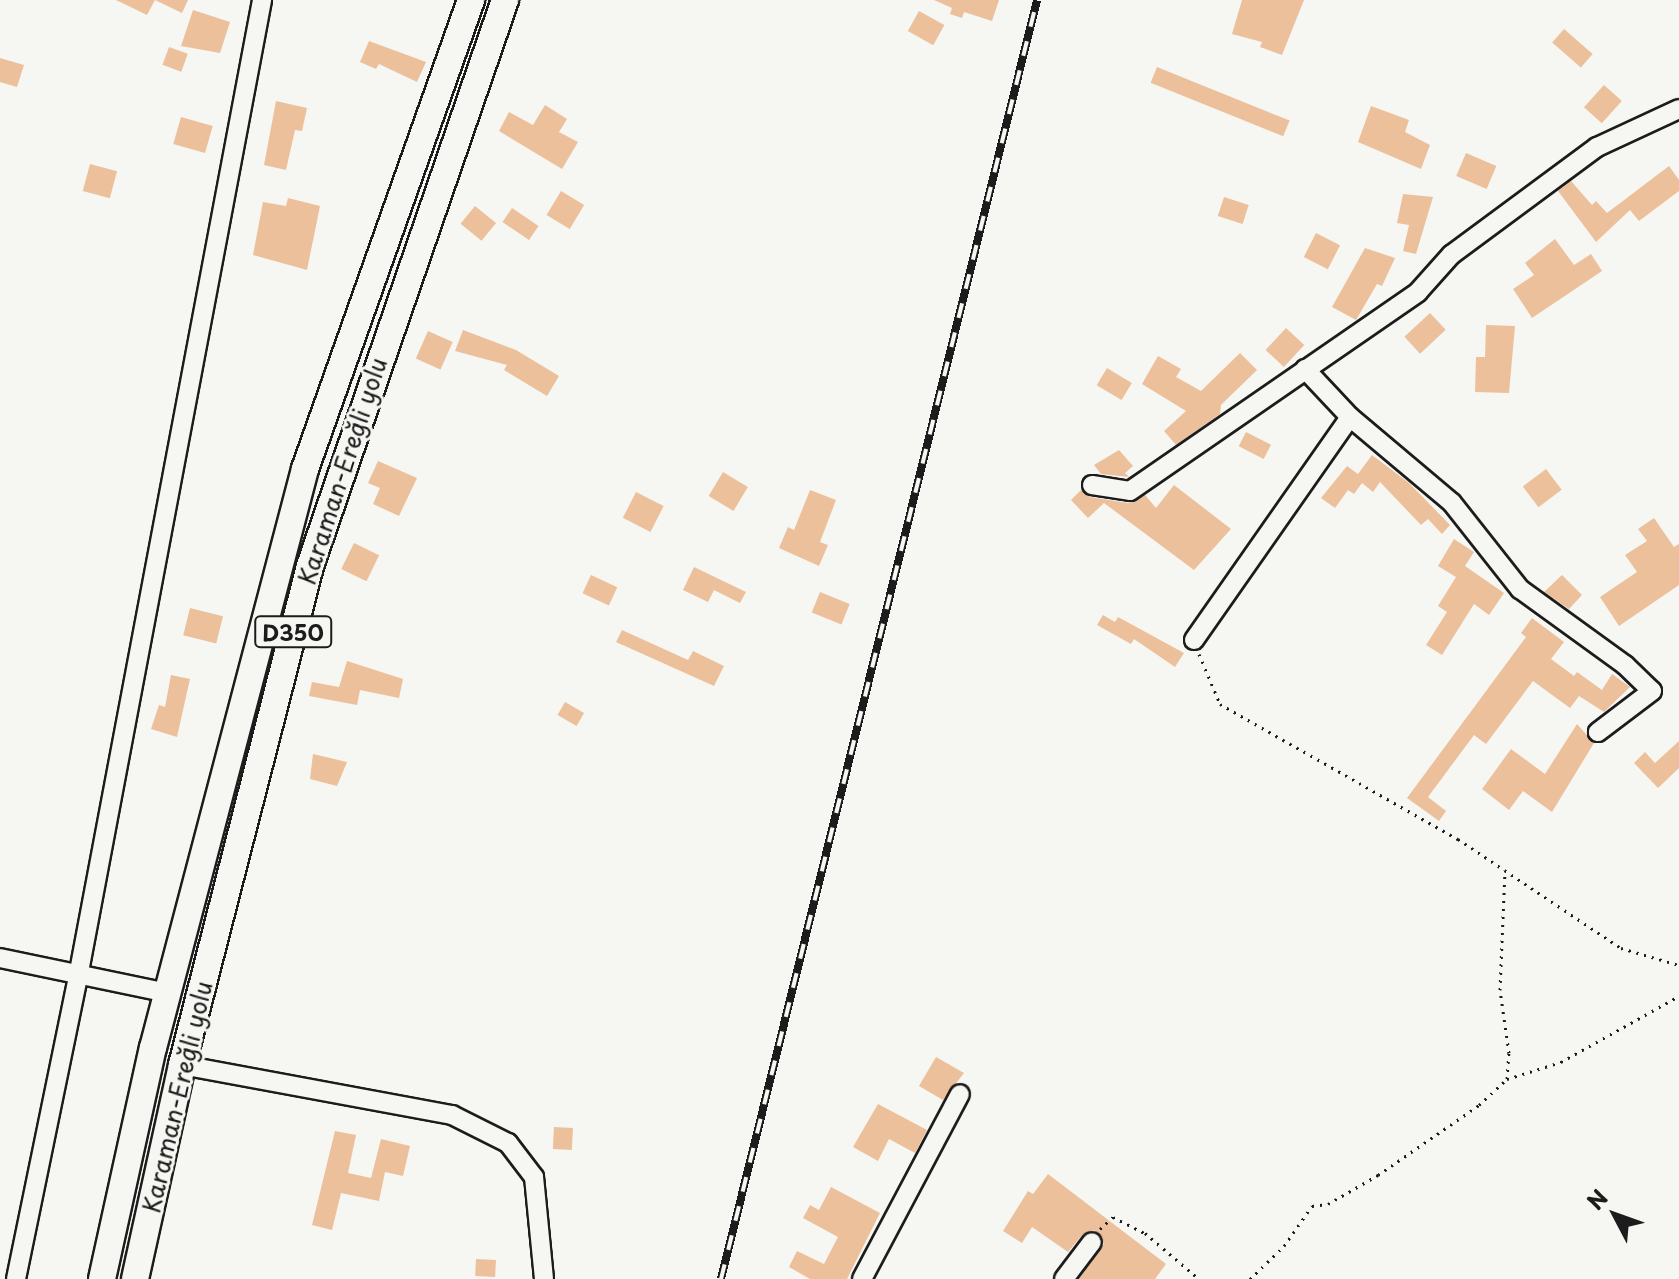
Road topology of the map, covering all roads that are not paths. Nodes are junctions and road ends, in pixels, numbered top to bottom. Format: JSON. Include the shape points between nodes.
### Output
{"nodes":[{"id":1,"x":262,"y":0,"type":"edge"},
{"id":2,"x":471,"y":0,"type":"edge"},
{"id":3,"x":505,"y":0,"type":"edge"},
{"id":4,"x":1679,"y":109,"type":"edge"},
{"id":5,"x":1305,"y":369,"type":"junction"},
{"id":6,"x":1350,"y":417,"type":"junction"},
{"id":7,"x":1092,"y":485,"type":"dead end"},
{"id":8,"x":1194,"y":640,"type":"road end"},
{"id":9,"x":1598,"y":732,"type":"dead end"},
{"id":10,"x":0,"y":958,"type":"edge"},
{"id":11,"x":78,"y":977,"type":"junction"},
{"id":12,"x":167,"y":993,"type":"junction"},
{"id":13,"x":182,"y":1065,"type":"junction"},
{"id":14,"x":960,"y":1094,"type":"dead end"},
{"id":15,"x":1092,"y":1242,"type":"road end"},
{"id":16,"x":16,"y":1279,"type":"edge"},
{"id":17,"x":102,"y":1279,"type":"edge"},
{"id":18,"x":135,"y":1279,"type":"edge"},
{"id":19,"x":544,"y":1279,"type":"edge"},
{"id":20,"x":862,"y":1279,"type":"edge"},
{"id":21,"x":1064,"y":1279,"type":"edge"}],
"edges":[{"from":1,"to":11,"type":"street"},
{"from":2,"to":12,"type":"highway","name":"Karaman-Ereğli yolu","number":"D350","via":[[305,469]]},
{"from":3,"to":13,"type":"highway","name":"Karaman-Ereğli yolu","number":"D350","via":[[310,566]]},
{"from":4,"to":5,"type":"street","via":[[1597,147],[1451,255],[1418,292]]},
{"from":5,"to":6,"type":"street"},
{"from":5,"to":7,"type":"street","via":[[1130,491]]},
{"from":6,"to":8,"type":"street"},
{"from":6,"to":9,"type":"street","via":[[1452,503],[1520,589],[1625,665],[1652,691]]},
{"from":10,"to":11,"type":"street"},
{"from":11,"to":12,"type":"street"},
{"from":11,"to":16,"type":"street"},
{"from":12,"to":17,"type":"highway","name":"Karaman-Ereğli yolu","number":"D350"},
{"from":13,"to":18,"type":"highway","name":"Karaman-Ereğli yolu","number":"D350"},
{"from":13,"to":19,"type":"street","via":[[452,1115],[508,1143],[534,1177]]},
{"from":14,"to":20,"type":"street"},
{"from":15,"to":21,"type":"street"}]}
